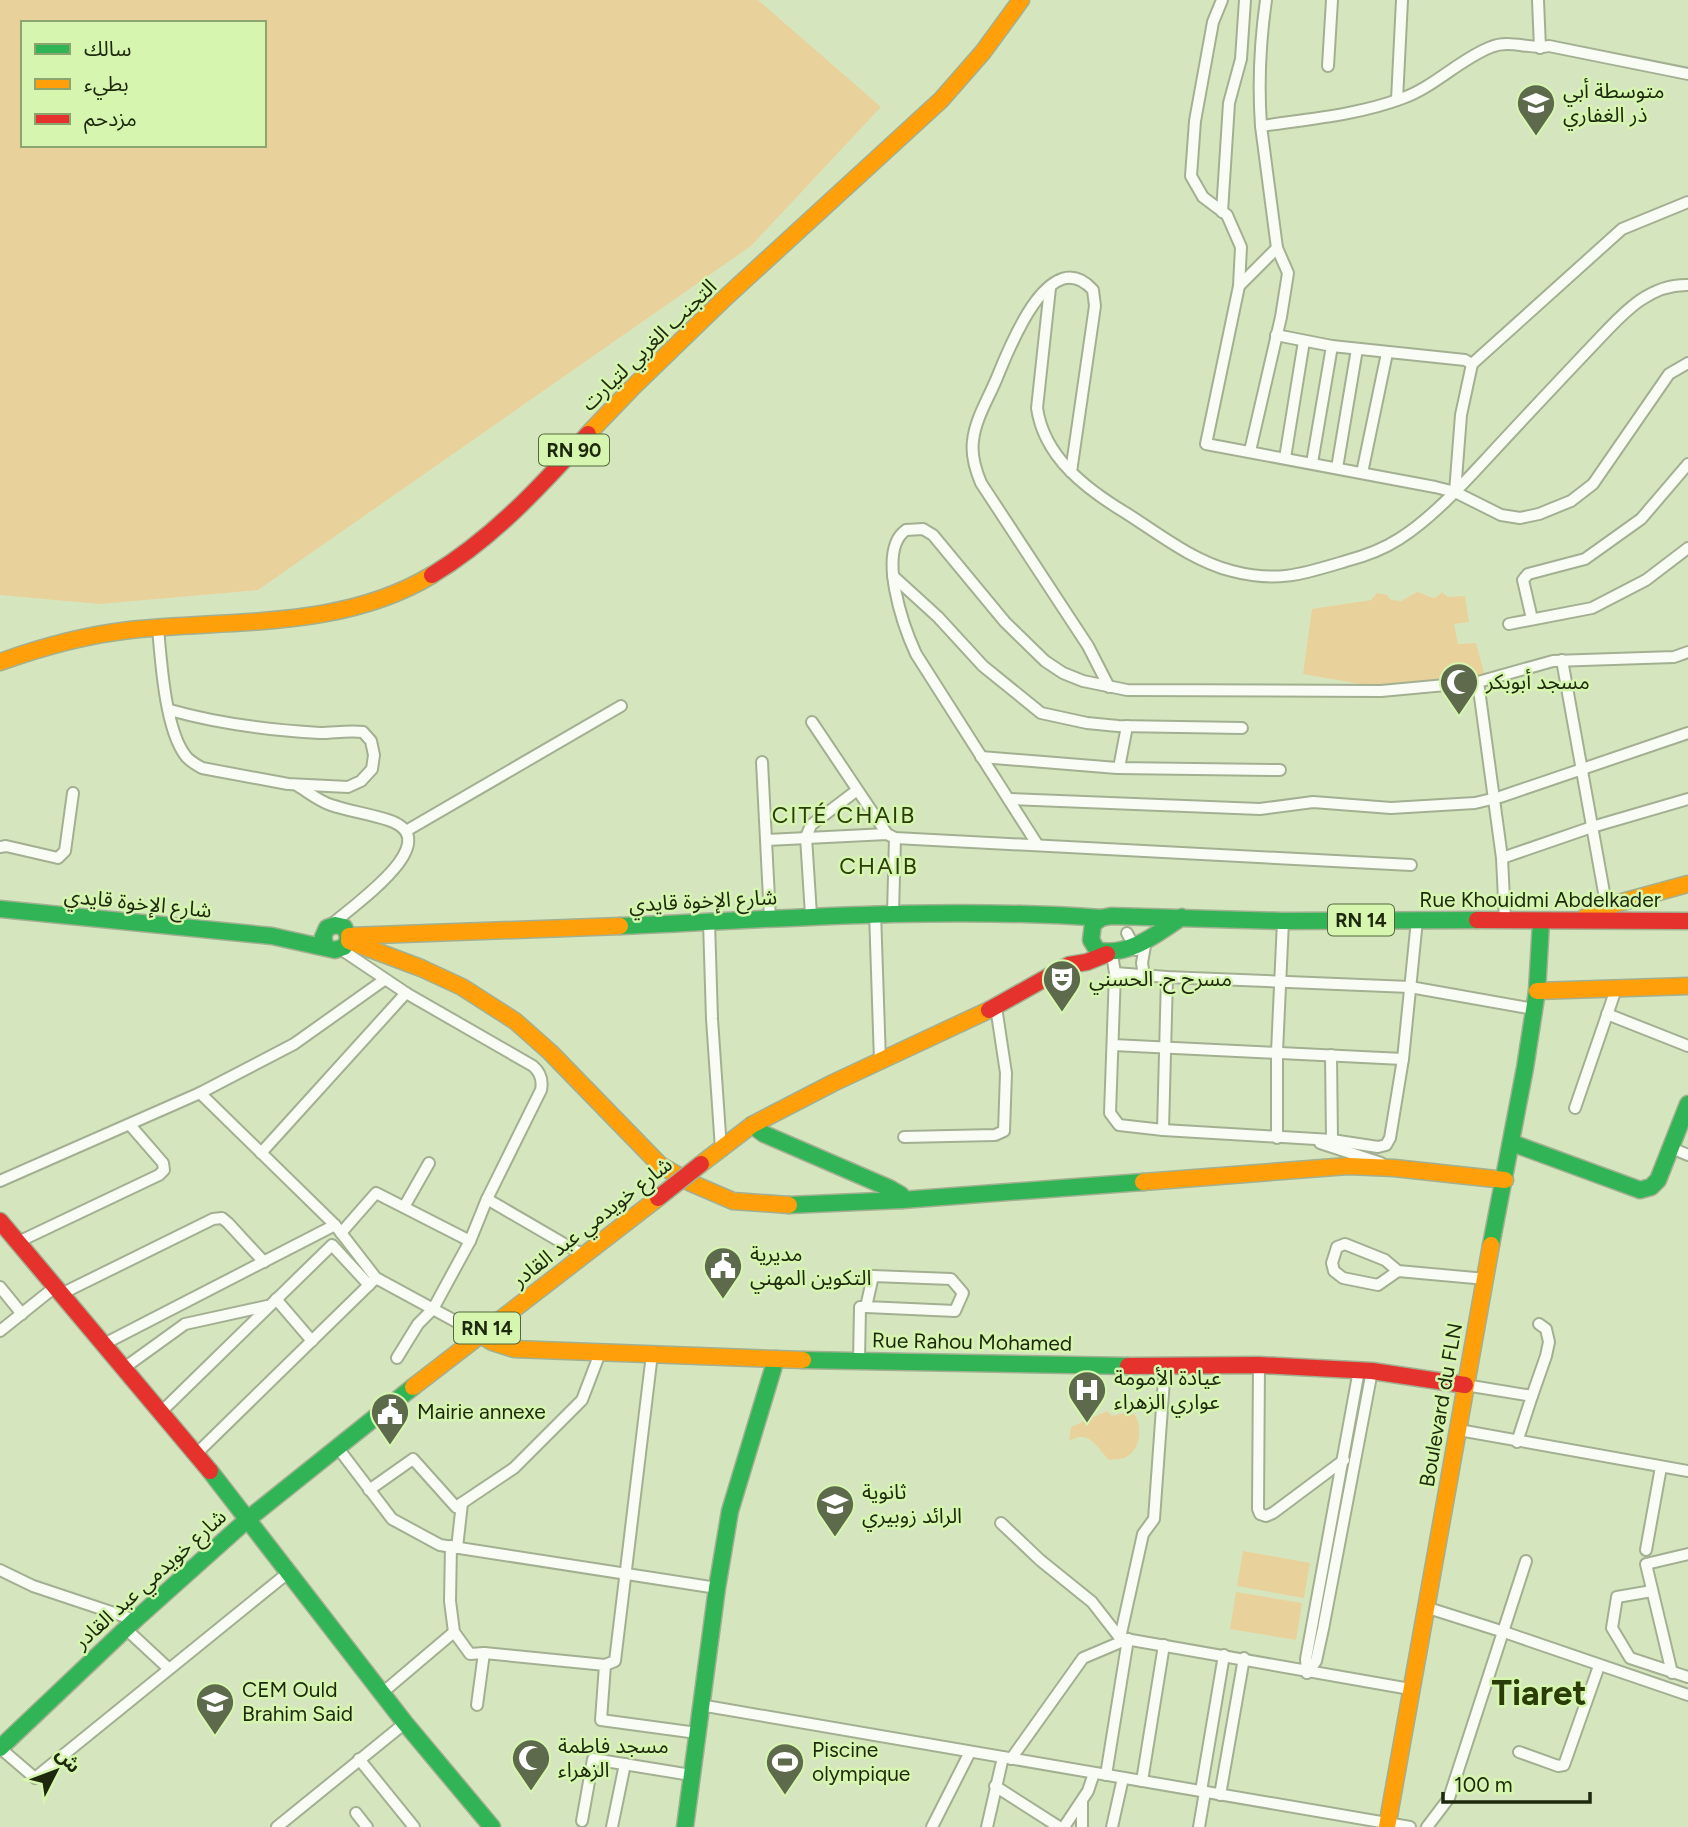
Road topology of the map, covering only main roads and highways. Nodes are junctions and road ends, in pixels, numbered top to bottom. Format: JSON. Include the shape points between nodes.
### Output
{"nodes":[{"id":1,"x":1021,"y":0,"type":"edge"},
{"id":2,"x":0,"y":662,"type":"edge"},
{"id":3,"x":1688,"y":884,"type":"edge"},
{"id":4,"x":0,"y":909,"type":"edge"},
{"id":5,"x":1182,"y":917,"type":"junction"},
{"id":6,"x":1581,"y":919,"type":"junction"},
{"id":7,"x":1688,"y":921,"type":"edge"},
{"id":8,"x":1541,"y":922,"type":"junction"},
{"id":9,"x":1100,"y":925,"type":"junction"},
{"id":10,"x":272,"y":936,"type":"junction"},
{"id":11,"x":343,"y":941,"type":"junction"},
{"id":12,"x":1124,"y":946,"type":"junction"},
{"id":13,"x":1069,"y":965,"type":"junction"},
{"id":14,"x":1688,"y":986,"type":"edge"},
{"id":15,"x":1537,"y":991,"type":"junction"},
{"id":16,"x":1688,"y":1104,"type":"edge"},
{"id":17,"x":752,"y":1125,"type":"junction"},
{"id":18,"x":1512,"y":1143,"type":"junction"},
{"id":19,"x":1505,"y":1180,"type":"junction"},
{"id":20,"x":902,"y":1200,"type":"junction"},
{"id":21,"x":0,"y":1221,"type":"edge"},
{"id":22,"x":479,"y":1334,"type":"junction"},
{"id":23,"x":776,"y":1359,"type":"junction"},
{"id":24,"x":1465,"y":1385,"type":"junction"},
{"id":25,"x":248,"y":1519,"type":"junction"},
{"id":26,"x":0,"y":1748,"type":"edge"},
{"id":27,"x":1387,"y":1825,"type":"edge"},
{"id":28,"x":488,"y":1826,"type":"edge"},
{"id":29,"x":685,"y":1827,"type":"edge"}],
"edges":[{"from":1,"to":2,"type":"main road","name":"التجنب الغربي لتيارت","number":"RN 90","via":[[941,100],[691,331],[500,524],[448,565],[391,595],[336,612],[270,623],[127,631],[63,642]]},
{"from":3,"to":6,"type":"main road","via":[[1615,904]]},
{"from":4,"to":10,"type":"main road","name":"شارع الإخوة قايدي"},
{"from":5,"to":8,"type":"main road","name":"Rue Khouidmi Abdelkader","number":"RN 14"},
{"from":5,"to":9,"type":"main road","number":"RN 14"},
{"from":5,"to":12,"type":"main road","name":"شارع خويدمي عبد القادر","number":"RN 14"},
{"from":6,"to":7,"type":"main road","name":"Rue Khouidmi Abdelkader","number":"RN 14"},
{"from":6,"to":8,"type":"main road","name":"Rue Khouidmi Abdelkader","number":"RN 14"},
{"from":8,"to":15,"type":"main road","name":"Boulevard du FLN"},
{"from":9,"to":11,"type":"main road","name":"شارع الإخوة قايدي","via":[[1060,915],[875,912]]},
{"from":9,"to":12,"type":"main road","via":[[1124,924]]},
{"from":9,"to":12,"type":"main road","via":[[1097,950]]},
{"from":9,"to":13,"type":"main road","name":"شارع خويدمي عبد القادر","number":"RN 14","via":[[1075,951]]},
{"from":10,"to":11,"type":"main road","name":"شارع الإخوة قايدي"},
{"from":10,"to":11,"type":"main road","name":"شارع الإخوة قايدي","via":[[329,927],[323,937]]},
{"from":11,"to":20,"type":"main road","via":[[462,987],[515,1021],[660,1165],[691,1183],[733,1200],[756,1203]]},
{"from":12,"to":13,"type":"main road","name":"شارع خويدمي عبد القادر","number":"RN 14"},
{"from":13,"to":17,"type":"main road","name":"شارع خويدمي عبد القادر","number":"RN 14","via":[[996,1007]]},
{"from":14,"to":15,"type":"main road"},
{"from":15,"to":18,"type":"main road","name":"Boulevard du FLN"},
{"from":16,"to":18,"type":"main road","via":[[1658,1180],[1651,1187],[1640,1189]]},
{"from":17,"to":20,"type":"main road","via":[[897,1192]]},
{"from":17,"to":22,"type":"main road","name":"شارع خويدمي عبد القادر","number":"RN 14","bridge":true},
{"from":18,"to":19,"type":"main road","name":"Boulevard du FLN"},
{"from":19,"to":20,"type":"main road","via":[[1348,1167]]},
{"from":19,"to":24,"type":"main road","name":"Boulevard du FLN"},
{"from":21,"to":25,"type":"main road"},
{"from":22,"to":23,"type":"main road","name":"Rue Rahou Mohamed","via":[[514,1349]]},
{"from":22,"to":25,"type":"main road","name":"شارع خويدمي عبد القادر","number":"RN 14"},
{"from":23,"to":24,"type":"main road","name":"Rue Rahou Mohamed","via":[[1259,1364],[1366,1370]]},
{"from":23,"to":29,"type":"main road","via":[[730,1511]]},
{"from":24,"to":27,"type":"main road","name":"Boulevard du FLN"},
{"from":25,"to":26,"type":"main road","name":"شارع خويدمي عبد القادر","number":"RN 14"},
{"from":25,"to":28,"type":"main road"}]}
